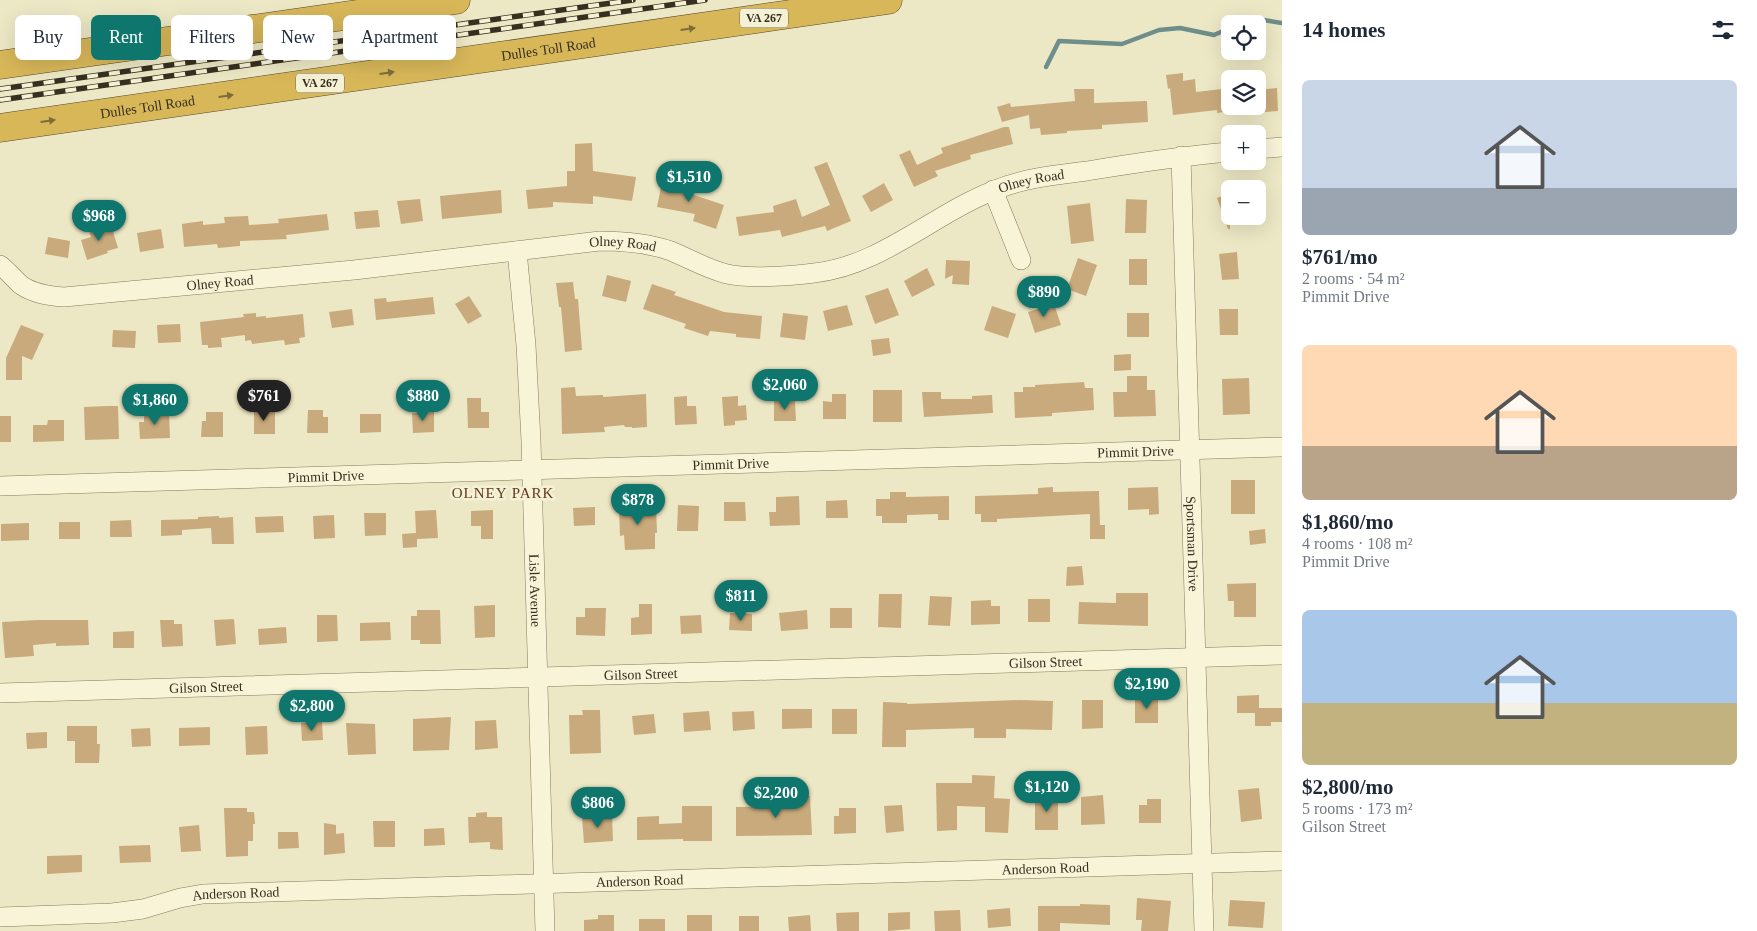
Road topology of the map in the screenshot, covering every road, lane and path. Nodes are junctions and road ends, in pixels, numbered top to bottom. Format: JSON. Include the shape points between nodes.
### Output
{"nodes":[{"id":1,"x":456,"y":0,"type":"edge"},
{"id":2,"x":888,"y":0,"type":"edge"},
{"id":3,"x":0,"y":65,"type":"edge"},
{"id":4,"x":0,"y":128,"type":"edge"},
{"id":5,"x":1282,"y":147,"type":"edge"},
{"id":6,"x":1266,"y":148,"type":"edge"},
{"id":7,"x":1221,"y":153,"type":"edge"},
{"id":8,"x":1181,"y":156,"type":"junction"},
{"id":9,"x":993,"y":190,"type":"junction"},
{"id":10,"x":517,"y":251,"type":"junction"},
{"id":11,"x":1021,"y":260,"type":"dead end"},
{"id":12,"x":0,"y":265,"type":"edge"},
{"id":13,"x":1282,"y":446,"type":"edge"},
{"id":14,"x":1189,"y":450,"type":"junction"},
{"id":15,"x":532,"y":469,"type":"junction"},
{"id":16,"x":0,"y":486,"type":"edge"},
{"id":17,"x":1282,"y":656,"type":"edge"},
{"id":18,"x":1196,"y":658,"type":"junction"},
{"id":19,"x":537,"y":678,"type":"junction"},
{"id":20,"x":0,"y":693,"type":"edge"},
{"id":21,"x":1282,"y":861,"type":"edge"},
{"id":22,"x":1201,"y":863,"type":"junction"},
{"id":23,"x":543,"y":883,"type":"junction"},
{"id":24,"x":0,"y":917,"type":"edge"},
{"id":25,"x":545,"y":931,"type":"edge"},
{"id":26,"x":1204,"y":931,"type":"edge"}],
"edges":[{"from":1,"to":3,"type":"highway"},
{"from":4,"to":2,"type":"highway","name":"Dulles Toll Road","number":"VA 267","one_way":true},
{"from":5,"to":6,"type":"street"},
{"from":7,"to":8,"type":"street","name":"Olney Road"},
{"from":8,"to":9,"type":"street","name":"Olney Road","via":[[1030,179]]},
{"from":8,"to":14,"type":"street","name":"Sportsman Drive"},
{"from":9,"to":10,"type":"street","name":"Olney Road","via":[[863,260],[814,273],[729,274],[671,251],[624,241]]},
{"from":9,"to":11,"type":"street"},
{"from":10,"to":12,"type":"street","name":"Olney Road","via":[[64,297],[34,292]]},
{"from":10,"to":15,"type":"street","name":"Lisle Avenue","via":[[526,345]]},
{"from":13,"to":14,"type":"street","name":"Pimmit Drive"},
{"from":14,"to":15,"type":"street","name":"Pimmit Drive"},
{"from":14,"to":18,"type":"street","name":"Sportsman Drive"},
{"from":15,"to":16,"type":"street","name":"Pimmit Drive"},
{"from":15,"to":19,"type":"street","name":"Lisle Avenue"},
{"from":17,"to":18,"type":"street","name":"Gilson Street"},
{"from":18,"to":19,"type":"street","name":"Gilson Street"},
{"from":18,"to":22,"type":"street","name":"Sportsman Drive"},
{"from":19,"to":20,"type":"street","name":"Gilson Street"},
{"from":19,"to":23,"type":"street","name":"Lisle Avenue"},
{"from":21,"to":22,"type":"street","name":"Anderson Road"},
{"from":22,"to":23,"type":"street","name":"Anderson Road"},
{"from":22,"to":26,"type":"street","name":"Sportsman Drive"},
{"from":23,"to":24,"type":"street","name":"Anderson Road","via":[[203,894],[112,913]]},
{"from":23,"to":25,"type":"street","name":"Lisle Avenue"}]}
